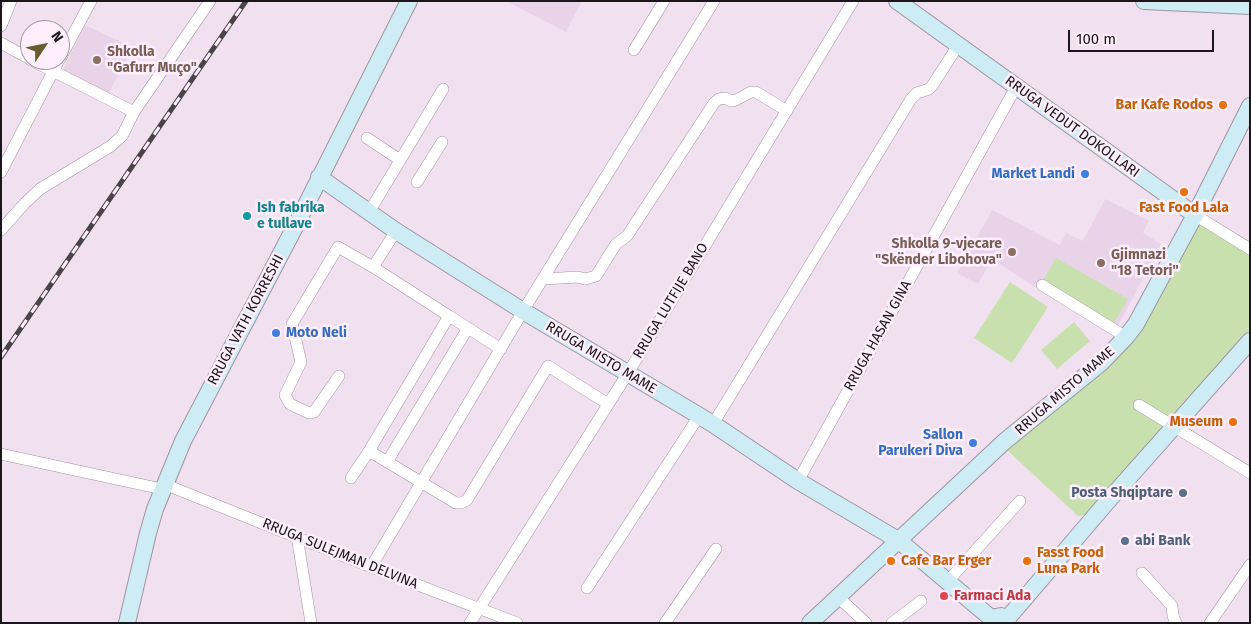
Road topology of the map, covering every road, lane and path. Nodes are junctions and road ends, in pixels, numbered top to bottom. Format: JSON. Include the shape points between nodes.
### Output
{"nodes":[{"id":1,"x":11,"y":1,"type":"edge"},
{"id":2,"x":91,"y":1,"type":"edge"},
{"id":3,"x":210,"y":1,"type":"edge"},
{"id":4,"x":409,"y":1,"type":"edge"},
{"id":5,"x":664,"y":1,"type":"edge"},
{"id":6,"x":714,"y":1,"type":"edge"},
{"id":7,"x":852,"y":1,"type":"edge"},
{"id":8,"x":897,"y":1,"type":"edge"},
{"id":9,"x":1144,"y":1,"type":"edge"},
{"id":10,"x":1196,"y":2,"type":"edge"},
{"id":11,"x":1250,"y":6,"type":"edge"},
{"id":12,"x":1,"y":26,"type":"edge"},
{"id":13,"x":70,"y":40,"type":"edge"},
{"id":14,"x":1,"y":43,"type":"edge"},
{"id":15,"x":959,"y":44,"type":"junction"},
{"id":16,"x":634,"y":50,"type":"dead end"},
{"id":17,"x":20,"y":54,"type":"edge"},
{"id":18,"x":49,"y":70,"type":"edge"},
{"id":19,"x":53,"y":72,"type":"junction"},
{"id":20,"x":1016,"y":87,"type":"junction"},
{"id":21,"x":443,"y":89,"type":"dead end"},
{"id":22,"x":1250,"y":106,"type":"edge"},
{"id":23,"x":787,"y":111,"type":"junction"},
{"id":24,"x":134,"y":112,"type":"junction"},
{"id":25,"x":367,"y":138,"type":"dead end"},
{"id":26,"x":442,"y":142,"type":"dead end"},
{"id":27,"x":400,"y":160,"type":"junction"},
{"id":28,"x":1,"y":172,"type":"edge"},
{"id":29,"x":319,"y":177,"type":"junction"},
{"id":30,"x":417,"y":182,"type":"dead end"},
{"id":31,"x":369,"y":212,"type":"junction"},
{"id":32,"x":1195,"y":215,"type":"junction"},
{"id":33,"x":1,"y":230,"type":"edge"},
{"id":34,"x":396,"y":231,"type":"junction"},
{"id":35,"x":1250,"y":249,"type":"edge"},
{"id":36,"x":373,"y":267,"type":"junction"},
{"id":37,"x":543,"y":279,"type":"junction"},
{"id":38,"x":1042,"y":285,"type":"dead end"},
{"id":39,"x":523,"y":311,"type":"junction"},
{"id":40,"x":448,"y":316,"type":"junction"},
{"id":41,"x":468,"y":328,"type":"junction"},
{"id":42,"x":1126,"y":337,"type":"junction"},
{"id":43,"x":1250,"y":341,"type":"edge"},
{"id":44,"x":501,"y":349,"type":"junction"},
{"id":45,"x":628,"y":373,"type":"junction"},
{"id":46,"x":338,"y":376,"type":"dead end"},
{"id":47,"x":608,"y":404,"type":"junction"},
{"id":48,"x":1139,"y":405,"type":"dead end"},
{"id":49,"x":393,"y":410,"type":"junction"},
{"id":50,"x":699,"y":416,"type":"junction"},
{"id":51,"x":412,"y":421,"type":"junction"},
{"id":52,"x":713,"y":424,"type":"junction"},
{"id":53,"x":1173,"y":427,"type":"junction"},
{"id":54,"x":369,"y":451,"type":"junction"},
{"id":55,"x":1,"y":454,"type":"edge"},
{"id":56,"x":387,"y":462,"type":"junction"},
{"id":57,"x":1250,"y":473,"type":"edge"},
{"id":58,"x":350,"y":478,"type":"dead end"},
{"id":59,"x":798,"y":481,"type":"junction"},
{"id":60,"x":421,"y":483,"type":"junction"},
{"id":61,"x":163,"y":486,"type":"junction"},
{"id":62,"x":1020,"y":501,"type":"dead end"},
{"id":63,"x":297,"y":536,"type":"junction"},
{"id":64,"x":892,"y":539,"type":"junction"},
{"id":65,"x":716,"y":549,"type":"dead end"},
{"id":66,"x":1250,"y":565,"type":"edge"},
{"id":67,"x":371,"y":567,"type":"junction"},
{"id":68,"x":1142,"y":573,"type":"dead end"},
{"id":69,"x":948,"y":581,"type":"junction"},
{"id":70,"x":587,"y":588,"type":"dead end"},
{"id":71,"x":838,"y":597,"type":"junction"},
{"id":72,"x":921,"y":601,"type":"dead end"},
{"id":73,"x":479,"y":608,"type":"junction"},
{"id":74,"x":996,"y":621,"type":"edge"},
{"id":75,"x":127,"y":623,"type":"edge"},
{"id":76,"x":311,"y":623,"type":"edge"},
{"id":77,"x":470,"y":623,"type":"edge"},
{"id":78,"x":517,"y":623,"type":"edge"},
{"id":79,"x":665,"y":623,"type":"edge"},
{"id":80,"x":810,"y":623,"type":"edge"},
{"id":81,"x":866,"y":623,"type":"edge"},
{"id":82,"x":892,"y":623,"type":"edge"},
{"id":83,"x":1176,"y":623,"type":"edge"},
{"id":84,"x":1210,"y":623,"type":"edge"}],
"edges":[{"from":1,"to":12,"type":"street"},
{"from":2,"to":13,"type":"street"},
{"from":3,"to":24,"type":"street"},
{"from":4,"to":29,"type":"main road","name":"RRUGA VATH KORRESHI"},
{"from":5,"to":16,"type":"street"},
{"from":6,"to":37,"type":"street"},
{"from":7,"to":23,"type":"street","name":"RRUGA LUTFIJE BANO"},
{"from":8,"to":15,"type":"main road","name":"RRUGA VEDUT DOKOLLARI"},
{"from":9,"to":10,"type":"main road"},
{"from":10,"to":11,"type":"main road"},
{"from":14,"to":17,"type":"street"},
{"from":15,"to":20,"type":"main road","name":"RRUGA VEDUT DOKOLLARI"},
{"from":15,"to":52,"type":"street","via":[[932,86],[911,99]]},
{"from":18,"to":19,"type":"street"},
{"from":19,"to":24,"type":"street"},
{"from":19,"to":28,"type":"street"},
{"from":20,"to":32,"type":"main road","name":"RRUGA VEDUT DOKOLLARI"},
{"from":20,"to":59,"type":"street","name":"RRUGA HASAN GINA"},
{"from":21,"to":27,"type":"street"},
{"from":22,"to":32,"type":"main road","name":"RRUGA MISTO MAME"},
{"from":23,"to":37,"type":"street","via":[[756,92],[731,101],[719,99],[627,236],[616,244],[596,276],[584,280],[578,277]]},
{"from":23,"to":45,"type":"street","name":"RRUGA LUTFIJE BANO"},
{"from":24,"to":33,"type":"street","via":[[122,136],[111,146],[40,189]]},
{"from":25,"to":27,"type":"street"},
{"from":26,"to":30,"type":"street"},
{"from":27,"to":31,"type":"street"},
{"from":29,"to":31,"type":"main road","name":"RRUGA MISTO MAME"},
{"from":29,"to":61,"type":"main road","name":"RRUGA VATH KORRESHI"},
{"from":31,"to":34,"type":"main road","name":"RRUGA MISTO MAME"},
{"from":32,"to":35,"type":"street","name":"RRUGA VEDUT DOKOLLARI"},
{"from":32,"to":42,"type":"main road","name":"RRUGA MISTO MAME"},
{"from":34,"to":36,"type":"street"},
{"from":34,"to":39,"type":"main road","name":"RRUGA MISTO MAME"},
{"from":36,"to":40,"type":"street"},
{"from":36,"to":46,"type":"street","via":[[338,247],[292,324],[301,362],[285,394],[290,404],[309,413],[314,412]]},
{"from":37,"to":39,"type":"street"},
{"from":38,"to":42,"type":"street"},
{"from":39,"to":44,"type":"street"},
{"from":39,"to":45,"type":"main road","name":"RRUGA MISTO MAME"},
{"from":40,"to":41,"type":"street"},
{"from":40,"to":49,"type":"street"},
{"from":41,"to":44,"type":"street"},
{"from":41,"to":51,"type":"street"},
{"from":42,"to":64,"type":"main road","name":"RRUGA MISTO MAME","via":[[1102,362]]},
{"from":43,"to":53,"type":"main road"},
{"from":44,"to":60,"type":"street"},
{"from":45,"to":47,"type":"street","name":"RRUGA LUTFIJE BANO"},
{"from":45,"to":50,"type":"main road","name":"RRUGA MISTO MAME"},
{"from":47,"to":60,"type":"street","via":[[548,366],[467,500],[456,503]]},
{"from":47,"to":73,"type":"street","name":"RRUGA LUTFIJE BANO"},
{"from":48,"to":53,"type":"street"},
{"from":49,"to":51,"type":"street"},
{"from":49,"to":54,"type":"street"},
{"from":50,"to":52,"type":"main road","name":"RRUGA MISTO MAME"},
{"from":50,"to":70,"type":"street"},
{"from":51,"to":56,"type":"street"},
{"from":52,"to":59,"type":"main road","name":"RRUGA MISTO MAME"},
{"from":53,"to":57,"type":"street"},
{"from":53,"to":74,"type":"main road","via":[[1051,567]]},
{"from":54,"to":56,"type":"street"},
{"from":54,"to":58,"type":"street"},
{"from":55,"to":61,"type":"street","name":"RRUGA SULEJMAN DELVINA"},
{"from":56,"to":60,"type":"street"},
{"from":59,"to":64,"type":"main road","name":"RRUGA MISTO MAME"},
{"from":60,"to":67,"type":"street"},
{"from":61,"to":63,"type":"street","name":"RRUGA SULEJMAN DELVINA"},
{"from":61,"to":75,"type":"main road","name":"RRUGA VATH KORRESHI","via":[[148,533]]},
{"from":62,"to":69,"type":"street"},
{"from":63,"to":67,"type":"street","name":"RRUGA SULEJMAN DELVINA"},
{"from":63,"to":76,"type":"street"},
{"from":64,"to":69,"type":"main road","name":"RRUGA MISTO MAME"},
{"from":64,"to":71,"type":"main road","name":"RRUGA MISTO MAME"},
{"from":64,"to":74,"type":"main road","name":"RRUGA MISTO MAME"},
{"from":65,"to":79,"type":"street"},
{"from":66,"to":84,"type":"street"},
{"from":67,"to":73,"type":"street","name":"RRUGA SULEJMAN DELVINA"},
{"from":68,"to":83,"type":"street","via":[[1172,606]]},
{"from":69,"to":74,"type":"main road","name":"RRUGA MISTO MAME"},
{"from":71,"to":80,"type":"main road","name":"RRUGA MISTO MAME"},
{"from":71,"to":81,"type":"street"},
{"from":72,"to":82,"type":"street"},
{"from":73,"to":77,"type":"street","name":"RRUGA LUTFIJE BANO"},
{"from":73,"to":78,"type":"street","name":"RRUGA SULEJMAN DELVINA"}]}
